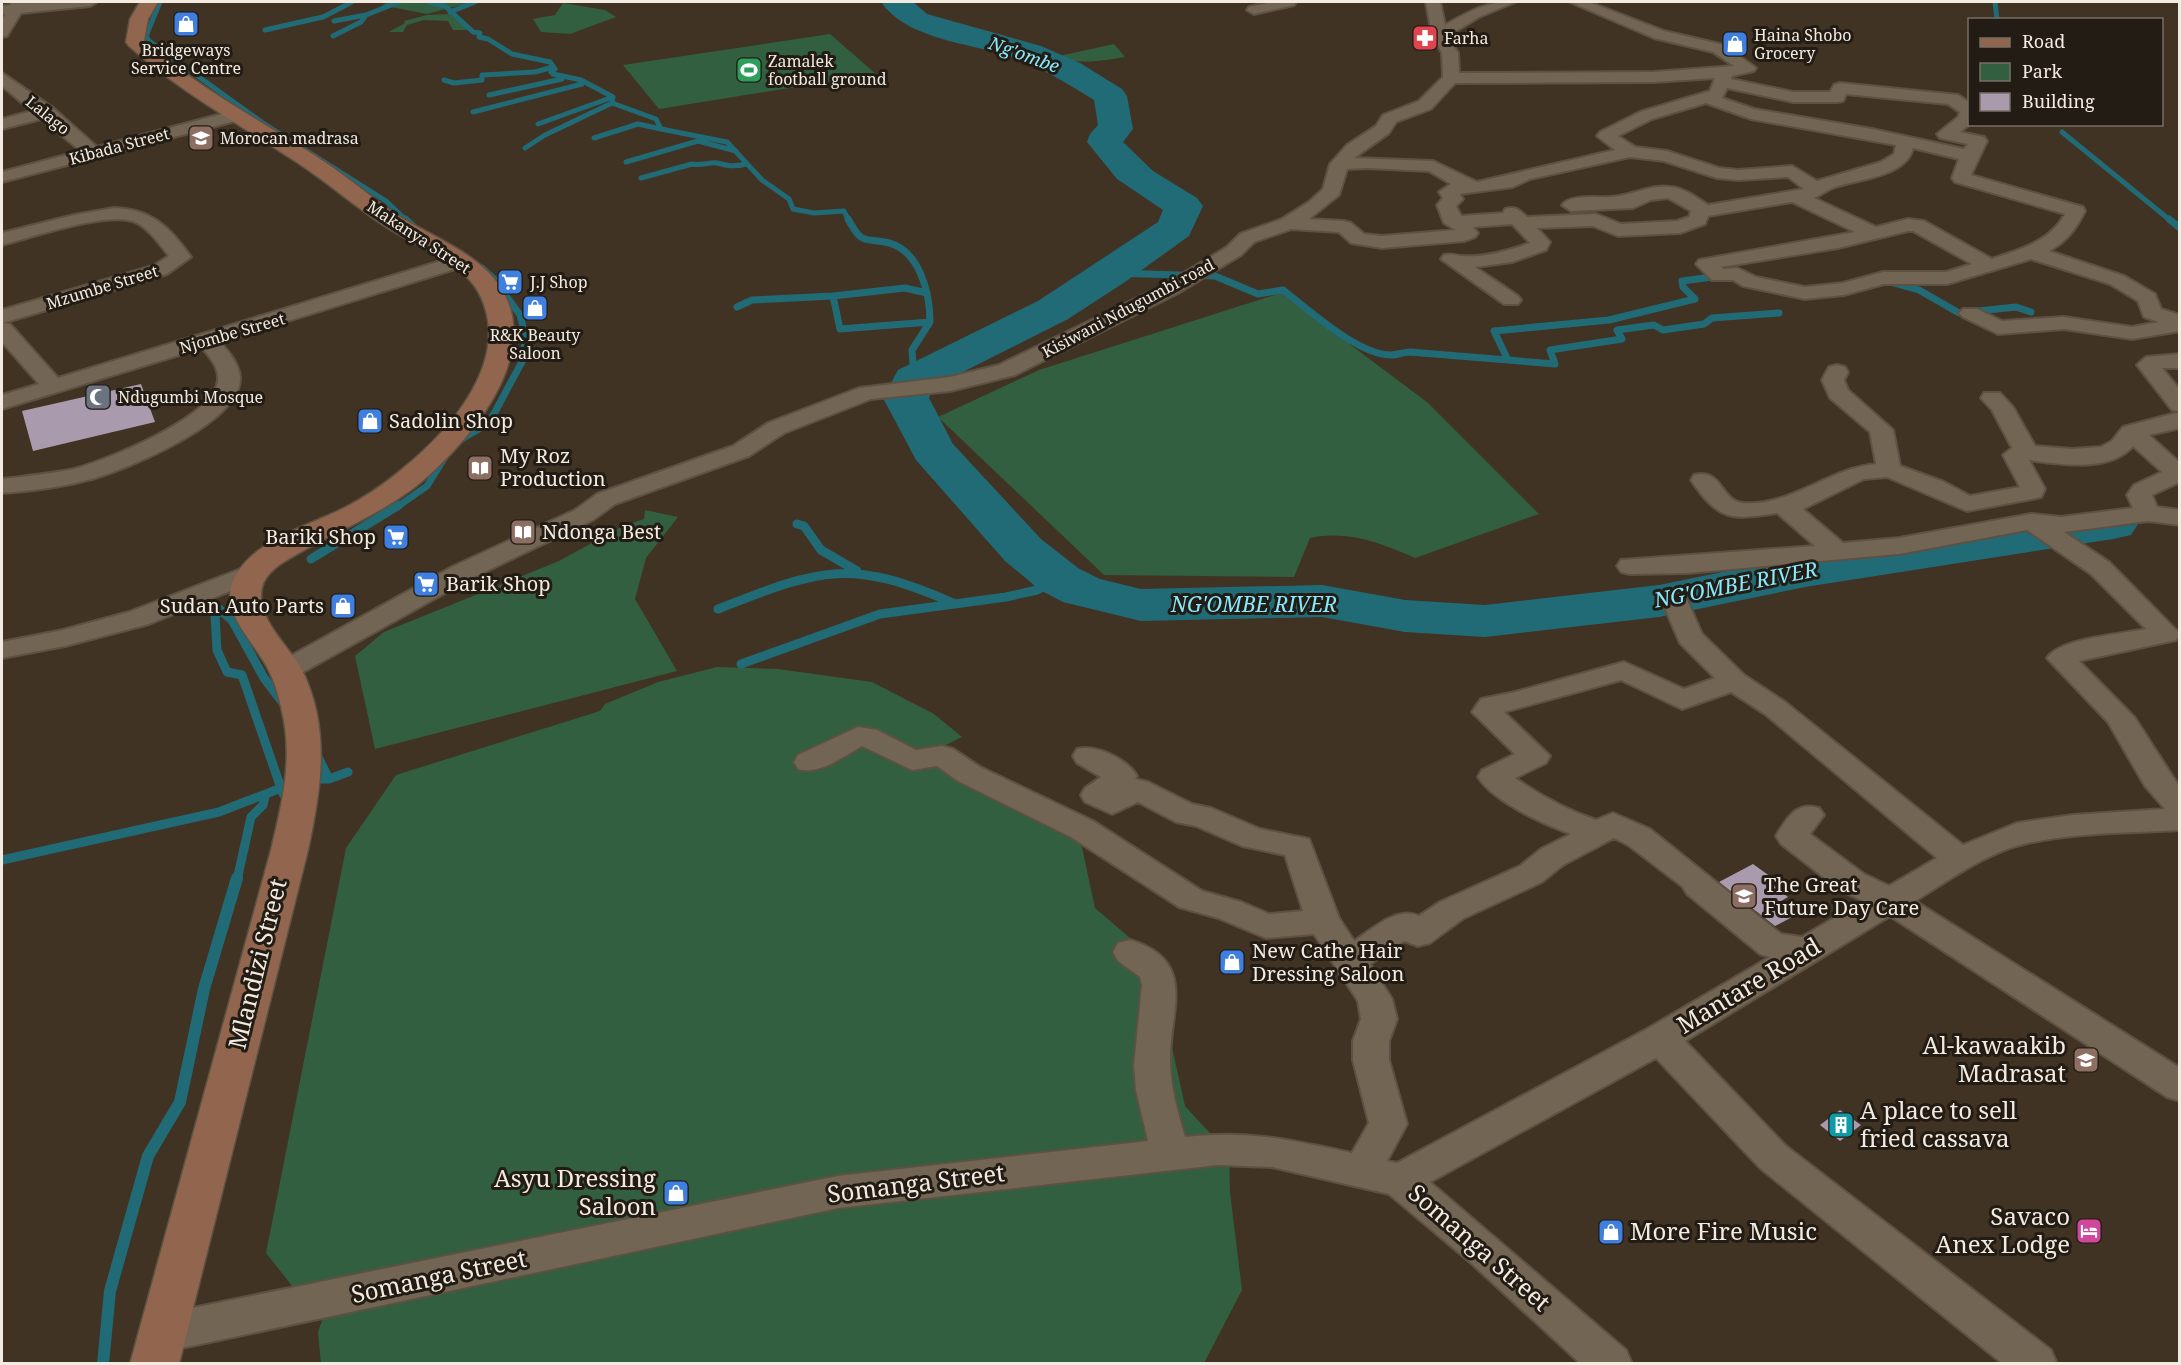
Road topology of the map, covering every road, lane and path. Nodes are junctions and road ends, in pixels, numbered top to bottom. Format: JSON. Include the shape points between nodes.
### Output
{"nodes":[{"id":1,"x":90,"y":2,"type":"edge"},
{"id":2,"x":149,"y":2,"type":"edge"},
{"id":3,"x":1289,"y":2,"type":"edge"},
{"id":4,"x":1433,"y":2,"type":"edge"},
{"id":5,"x":1508,"y":2,"type":"edge"},
{"id":6,"x":1577,"y":2,"type":"edge"},
{"id":7,"x":12,"y":7,"type":"edge"},
{"id":8,"x":1254,"y":10,"type":"dead end"},
{"id":9,"x":2,"y":33,"type":"edge"},
{"id":10,"x":1440,"y":35,"type":"junction"},
{"id":11,"x":1723,"y":77,"type":"junction"},
{"id":12,"x":2,"y":78,"type":"edge"},
{"id":13,"x":1450,"y":78,"type":"junction"},
{"id":14,"x":1707,"y":98,"type":"junction"},
{"id":15,"x":1968,"y":110,"type":"edge"},
{"id":16,"x":46,"y":112,"type":"junction"},
{"id":17,"x":1968,"y":113,"type":"edge"},
{"id":18,"x":237,"y":115,"type":"junction"},
{"id":19,"x":2,"y":124,"type":"edge"},
{"id":20,"x":1904,"y":149,"type":"junction"},
{"id":21,"x":1630,"y":152,"type":"junction"},
{"id":22,"x":94,"y":153,"type":"junction"},
{"id":23,"x":1970,"y":156,"type":"junction"},
{"id":24,"x":1339,"y":164,"type":"junction"},
{"id":25,"x":2,"y":177,"type":"edge"},
{"id":26,"x":1961,"y":178,"type":"junction"},
{"id":27,"x":1471,"y":186,"type":"junction"},
{"id":28,"x":1817,"y":190,"type":"junction"},
{"id":29,"x":1796,"y":197,"type":"junction"},
{"id":30,"x":1446,"y":205,"type":"junction"},
{"id":31,"x":1705,"y":211,"type":"junction"},
{"id":32,"x":1512,"y":213,"type":"junction"},
{"id":33,"x":1460,"y":222,"type":"junction"},
{"id":34,"x":1289,"y":223,"type":"junction"},
{"id":35,"x":1873,"y":233,"type":"junction"},
{"id":36,"x":1433,"y":237,"type":"junction"},
{"id":37,"x":2,"y":239,"type":"edge"},
{"id":38,"x":2034,"y":253,"type":"junction"},
{"id":39,"x":461,"y":261,"type":"junction"},
{"id":40,"x":1456,"y":263,"type":"junction"},
{"id":41,"x":1988,"y":267,"type":"junction"},
{"id":42,"x":1511,"y":300,"type":"dead end"},
{"id":43,"x":1970,"y":314,"type":"dead end"},
{"id":44,"x":2,"y":317,"type":"edge"},
{"id":45,"x":2177,"y":322,"type":"edge"},
{"id":46,"x":2,"y":330,"type":"edge"},
{"id":47,"x":208,"y":340,"type":"junction"},
{"id":48,"x":2180,"y":361,"type":"edge"},
{"id":49,"x":1837,"y":372,"type":"dead end"},
{"id":50,"x":52,"y":385,"type":"junction"},
{"id":51,"x":1992,"y":398,"type":"dead end"},
{"id":52,"x":2,"y":402,"type":"edge"},
{"id":53,"x":2180,"y":405,"type":"edge"},
{"id":54,"x":2180,"y":419,"type":"edge"},
{"id":55,"x":2131,"y":432,"type":"junction"},
{"id":56,"x":2026,"y":452,"type":"junction"},
{"id":57,"x":1888,"y":470,"type":"junction"},
{"id":58,"x":2179,"y":474,"type":"edge"},
{"id":59,"x":1703,"y":480,"type":"dead end"},
{"id":60,"x":2,"y":486,"type":"edge"},
{"id":61,"x":1784,"y":506,"type":"junction"},
{"id":62,"x":2148,"y":513,"type":"junction"},
{"id":63,"x":2180,"y":518,"type":"edge"},
{"id":64,"x":2031,"y":522,"type":"junction"},
{"id":65,"x":1836,"y":551,"type":"junction"},
{"id":66,"x":1630,"y":566,"type":"dead end"},
{"id":67,"x":251,"y":573,"type":"junction"},
{"id":68,"x":1677,"y":606,"type":"dead end"},
{"id":69,"x":2173,"y":633,"type":"edge"},
{"id":70,"x":2,"y":650,"type":"edge"},
{"id":71,"x":286,"y":670,"type":"junction"},
{"id":72,"x":1734,"y":681,"type":"junction"},
{"id":73,"x":1088,"y":756,"type":"dead end"},
{"id":74,"x":809,"y":762,"type":"dead end"},
{"id":75,"x":2180,"y":805,"type":"edge"},
{"id":76,"x":1808,"y":815,"type":"dead end"},
{"id":77,"x":2180,"y":819,"type":"edge"},
{"id":78,"x":1600,"y":832,"type":"junction"},
{"id":79,"x":1959,"y":859,"type":"junction"},
{"id":80,"x":1891,"y":901,"type":"junction"},
{"id":81,"x":1323,"y":921,"type":"junction"},
{"id":82,"x":1809,"y":951,"type":"junction"},
{"id":83,"x":1130,"y":952,"type":"dead end"},
{"id":84,"x":1351,"y":959,"type":"junction"},
{"id":85,"x":1660,"y":1039,"type":"junction"},
{"id":86,"x":2178,"y":1085,"type":"edge"},
{"id":87,"x":1170,"y":1153,"type":"junction"},
{"id":88,"x":1363,"y":1170,"type":"junction"},
{"id":89,"x":1400,"y":1180,"type":"junction"},
{"id":90,"x":158,"y":1348,"type":"edge"},
{"id":91,"x":1611,"y":1364,"type":"edge"},
{"id":92,"x":2036,"y":1364,"type":"edge"}],
"edges":[{"from":1,"to":7,"type":"street"},
{"from":2,"to":18,"type":"street","name":"Makanya Street","via":[[139,19],[135,42]]},
{"from":3,"to":8,"type":"street"},
{"from":4,"to":10,"type":"street"},
{"from":5,"to":10,"type":"street","via":[[1474,14]]},
{"from":6,"to":11,"type":"street","via":[[1659,35],[1718,48],[1748,68]]},
{"from":7,"to":9,"type":"street"},
{"from":10,"to":13,"type":"street","via":[[1450,53]]},
{"from":11,"to":13,"type":"street"},
{"from":11,"to":14,"type":"street","via":[[1717,94]]},
{"from":11,"to":15,"type":"street","via":[[1793,97],[1837,97],[1840,88],[1915,93],[1952,99]]},
{"from":12,"to":16,"type":"street","name":"Lalago"},
{"from":13,"to":24,"type":"street","via":[[1425,105],[1389,119],[1383,129],[1353,149]]},
{"from":14,"to":20,"type":"street","via":[[1751,114]]},
{"from":14,"to":21,"type":"street","via":[[1663,108],[1624,123],[1606,136]]},
{"from":16,"to":19,"type":"street"},
{"from":16,"to":22,"type":"street","name":"Lalago"},
{"from":17,"to":23,"type":"street","via":[[1946,134],[1976,139]]},
{"from":18,"to":22,"type":"street","name":"Kibada Street"},
{"from":18,"to":39,"type":"street","name":"Makanya Street","via":[[307,159],[397,225]]},
{"from":20,"to":23,"type":"street"},
{"from":20,"to":26,"type":"street"},
{"from":20,"to":28,"type":"street","via":[[1887,166],[1825,184]]},
{"from":21,"to":27,"type":"street"},
{"from":21,"to":28,"type":"street","via":[[1667,156],[1725,174],[1789,171]]},
{"from":22,"to":25,"type":"street","name":"Kibada Street"},
{"from":23,"to":26,"type":"street"},
{"from":24,"to":27,"type":"street","via":[[1433,166]]},
{"from":24,"to":34,"type":"street","name":"Kisiwani Ndugumbi road","via":[[1332,191]]},
{"from":26,"to":38,"type":"street","via":[[2076,211],[2063,233]]},
{"from":27,"to":30,"type":"street","via":[[1448,192],[1454,199]]},
{"from":27,"to":32,"type":"street","via":[[1487,188]]},
{"from":28,"to":29,"type":"street"},
{"from":29,"to":31,"type":"street"},
{"from":29,"to":35,"type":"street"},
{"from":30,"to":32,"type":"street"},
{"from":30,"to":33,"type":"street","via":[[1452,219]]},
{"from":31,"to":32,"type":"street","via":[[1669,192],[1618,203]]},
{"from":31,"to":32,"type":"street","via":[[1700,212],[1698,220],[1680,227],[1618,230],[1596,220]]},
{"from":32,"to":33,"type":"street"},
{"from":32,"to":40,"type":"street","via":[[1540,242],[1539,246],[1512,256]]},
{"from":33,"to":36,"type":"street","via":[[1468,233]]},
{"from":34,"to":36,"type":"street","via":[[1348,228],[1358,239],[1370,242]]},
{"from":34,"to":71,"type":"street","name":"Kisiwani Ndugumbi road","via":[[1247,238],[1234,251],[1171,289],[1007,370],[950,384],[867,393],[776,428],[741,451],[606,499],[584,515],[461,573]]},
{"from":35,"to":41,"type":"street","via":[[1917,225]]},
{"from":35,"to":41,"type":"street","via":[[1706,264],[1719,276],[1737,274],[1750,282],[1806,293],[1844,289],[1883,278],[1947,278]]},
{"from":36,"to":40,"type":"street"},
{"from":37,"to":44,"type":"street","name":"Mzumbe Street","via":[[99,215],[126,213],[142,218],[182,258],[159,270]]},
{"from":38,"to":41,"type":"street"},
{"from":38,"to":45,"type":"street","via":[[2117,280],[2148,297],[2151,313]]},
{"from":39,"to":47,"type":"street","name":"Njombe Street"},
{"from":39,"to":67,"type":"street","name":"Makanya Street","via":[[489,286],[501,324],[498,359],[480,403],[434,455],[397,489],[280,551]]},
{"from":40,"to":42,"type":"street"},
{"from":43,"to":45,"type":"street","via":[[1998,328],[2064,323],[2132,333]]},
{"from":46,"to":50,"type":"street"},
{"from":47,"to":50,"type":"street","name":"Njombe Street"},
{"from":47,"to":60,"type":"street","via":[[225,361],[230,382],[221,401],[204,417],[138,453],[91,471]]},
{"from":48,"to":53,"type":"street","via":[[2148,365]]},
{"from":49,"to":57,"type":"street","via":[[1833,380],[1838,393],[1881,430]]},
{"from":50,"to":52,"type":"street","name":"Njombe Street"},
{"from":51,"to":56,"type":"street","via":[[2002,407]]},
{"from":54,"to":55,"type":"street"},
{"from":55,"to":56,"type":"street","via":[[2115,450],[2066,456]]},
{"from":55,"to":58,"type":"street"},
{"from":56,"to":57,"type":"street","via":[[2015,455],[2032,492],[1978,504],[1968,504]]},
{"from":57,"to":61,"type":"street","via":[[1859,473],[1819,490],[1806,500]]},
{"from":58,"to":62,"type":"street","via":[[2139,495]]},
{"from":59,"to":61,"type":"street","via":[[1731,510]]},
{"from":61,"to":65,"type":"street"},
{"from":62,"to":63,"type":"street"},
{"from":62,"to":64,"type":"street","via":[[2061,525]]},
{"from":64,"to":65,"type":"street","via":[[1899,546]]},
{"from":64,"to":69,"type":"street","via":[[2100,568]]},
{"from":65,"to":66,"type":"street","via":[[1687,565]]},
{"from":67,"to":70,"type":"street","via":[[139,618]]},
{"from":67,"to":71,"type":"street","name":"Mlandizi Street","via":[[243,593],[246,608]]},
{"from":68,"to":72,"type":"street","via":[[1690,637]]},
{"from":69,"to":75,"type":"street","via":[[2084,649],[2061,658],[2106,701],[2126,726],[2165,796]]},
{"from":71,"to":90,"type":"street","name":"Mlandizi Street","via":[[302,721],[303,778],[209,1165]]},
{"from":72,"to":78,"type":"street","via":[[1682,700],[1624,671],[1491,705],[1487,712],[1535,756],[1493,777],[1578,826]]},
{"from":72,"to":79,"type":"street","via":[[1775,708]]},
{"from":73,"to":81,"type":"street","via":[[1122,776],[1096,795],[1112,804],[1137,789],[1187,815],[1200,815],[1253,837],[1298,847]]},
{"from":74,"to":81,"type":"street","via":[[858,736],[867,736],[912,760],[942,756],[969,774],[1082,829],[1191,899],[1266,926]]},
{"from":76,"to":80,"type":"street","via":[[1792,836],[1852,882]]},
{"from":77,"to":79,"type":"street","name":"Mantare Road","via":[[2018,834]]},
{"from":78,"to":82,"type":"street","via":[[1613,824],[1638,837],[1772,945]]},
{"from":78,"to":84,"type":"street","via":[[1531,874],[1452,910],[1418,934],[1406,924]]},
{"from":79,"to":80,"type":"street","name":"Mantare Road"},
{"from":80,"to":82,"type":"street","name":"Mantare Road"},
{"from":80,"to":86,"type":"street"},
{"from":81,"to":84,"type":"street"},
{"from":82,"to":85,"type":"street","name":"Mantare Road"},
{"from":83,"to":87,"type":"street","via":[[1148,964],[1157,977],[1157,1024],[1152,1051],[1157,1099]]},
{"from":84,"to":88,"type":"street","via":[[1375,999],[1379,1018],[1371,1041],[1371,1060],[1388,1124]]},
{"from":85,"to":89,"type":"street","name":"Mantare Road"},
{"from":85,"to":92,"type":"street","via":[[1773,1157]]},
{"from":87,"to":88,"type":"street","name":"Somanga Street","via":[[1218,1149],[1272,1151]]},
{"from":87,"to":90,"type":"street","name":"Somanga Street","via":[[838,1192],[478,1269]]},
{"from":88,"to":89,"type":"street","name":"Somanga Street"},
{"from":89,"to":91,"type":"street","name":"Somanga Street"}]}
